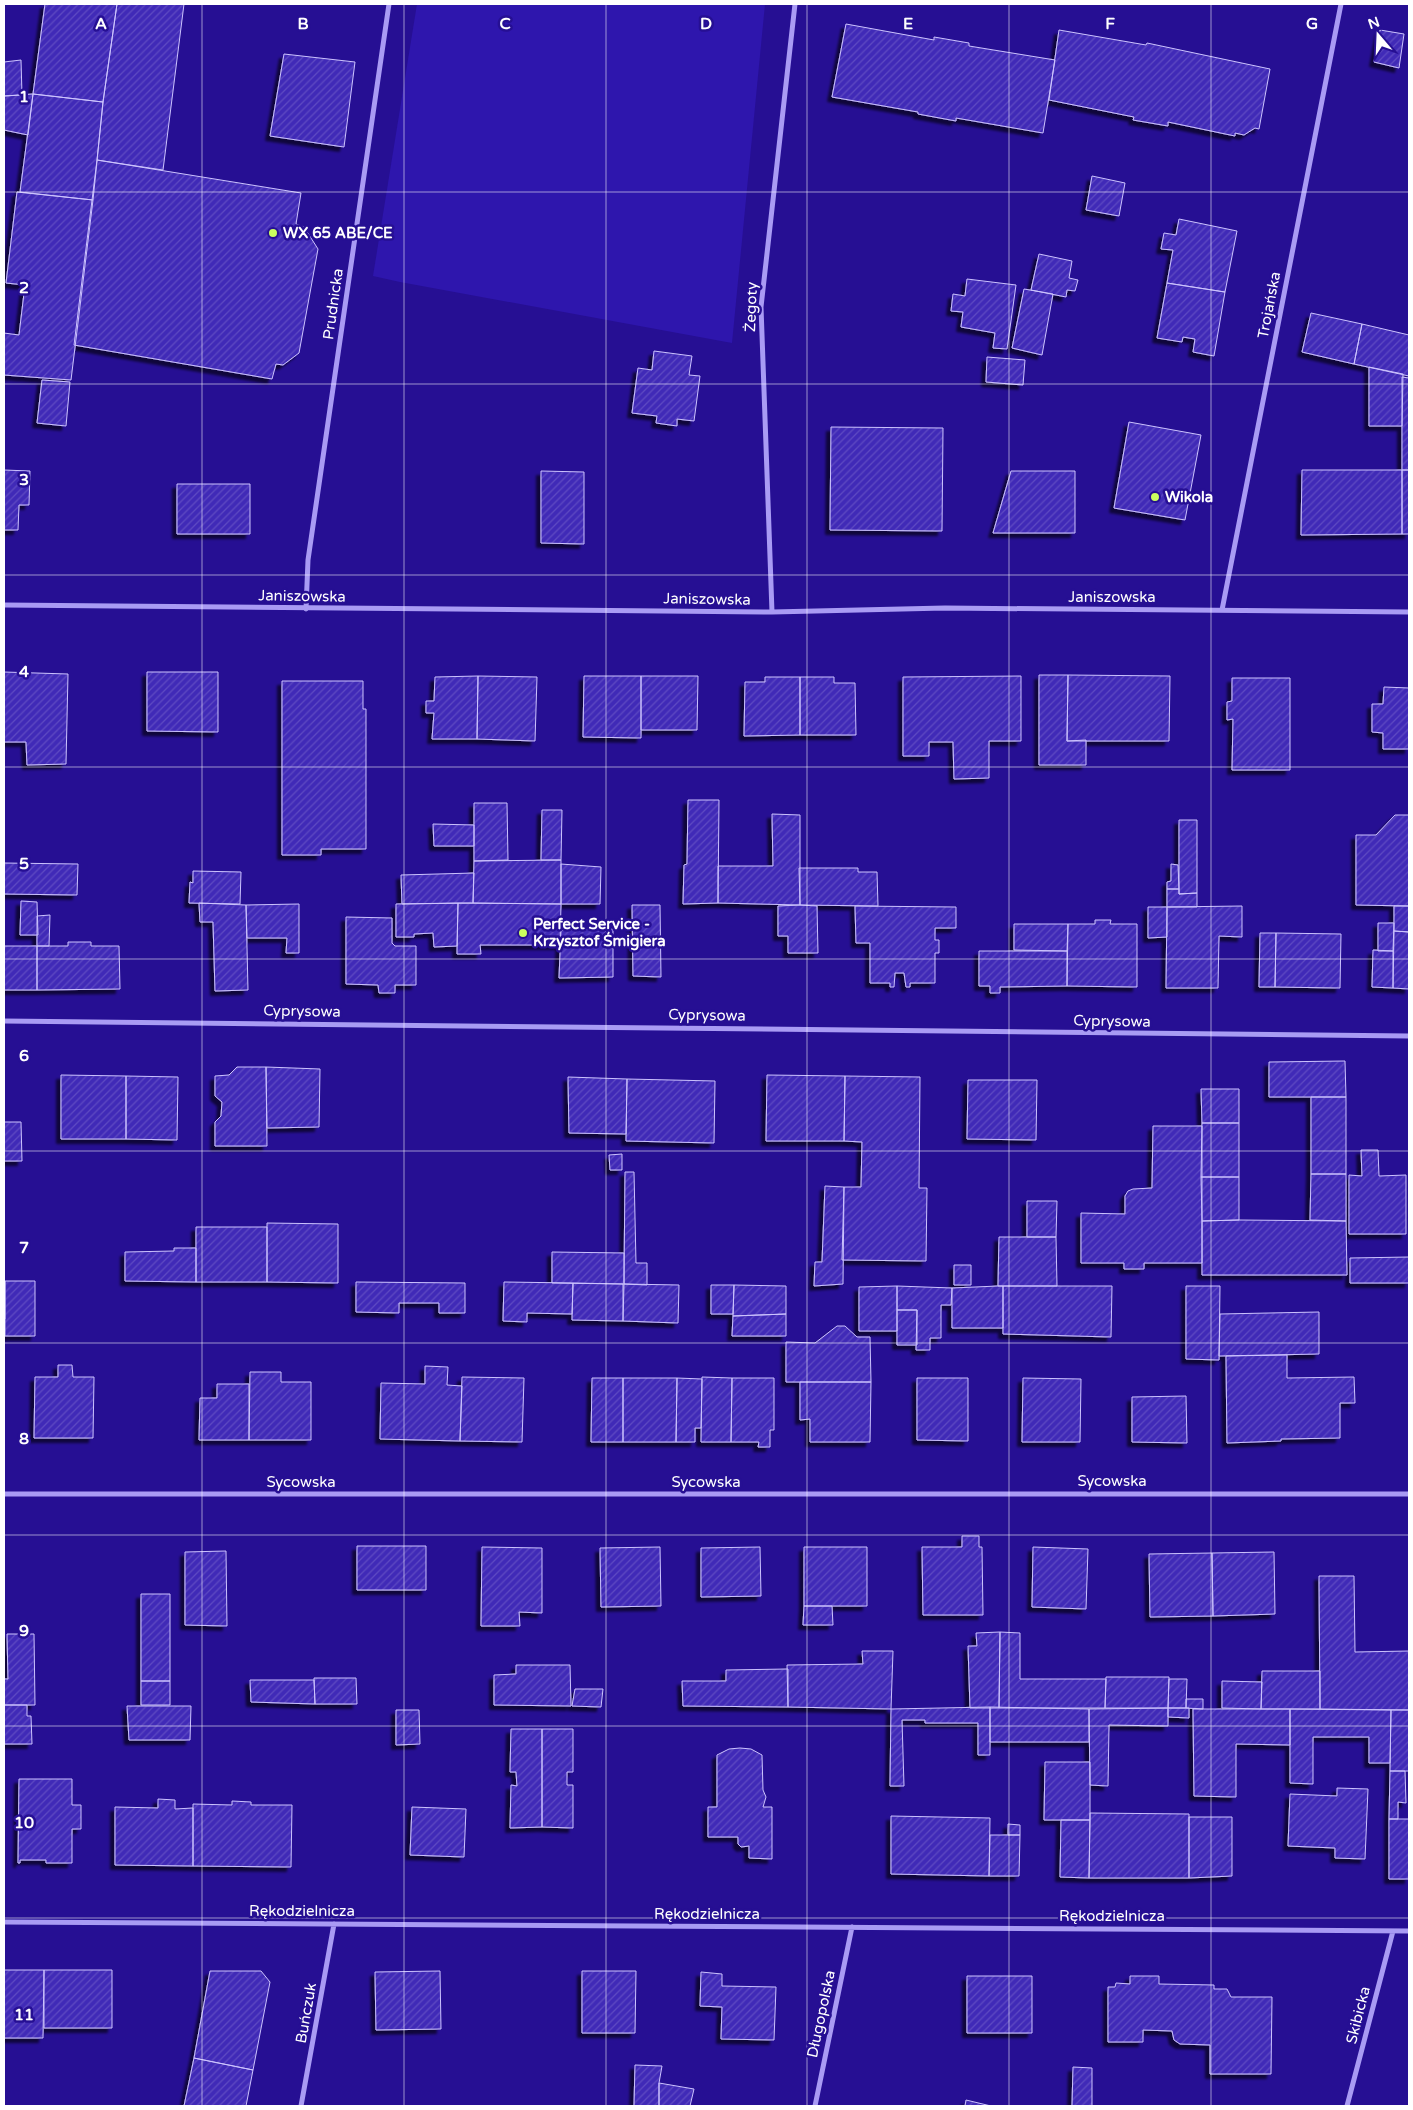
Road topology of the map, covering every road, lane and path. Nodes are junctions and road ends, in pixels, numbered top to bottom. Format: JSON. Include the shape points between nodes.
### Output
{"nodes":[{"id":1,"x":389,"y":4,"type":"edge"},
{"id":2,"x":795,"y":4,"type":"edge"},
{"id":3,"x":1341,"y":4,"type":"edge"},
{"id":4,"x":4,"y":605,"type":"edge"},
{"id":5,"x":306,"y":609,"type":"junction"},
{"id":6,"x":1222,"y":610,"type":"junction"},
{"id":7,"x":772,"y":612,"type":"junction"},
{"id":8,"x":1409,"y":612,"type":"edge"},
{"id":9,"x":4,"y":1021,"type":"edge"},
{"id":10,"x":1409,"y":1036,"type":"edge"},
{"id":11,"x":4,"y":1494,"type":"edge"},
{"id":12,"x":1409,"y":1494,"type":"edge"},
{"id":13,"x":4,"y":1922,"type":"edge"},
{"id":14,"x":334,"y":1924,"type":"junction"},
{"id":15,"x":852,"y":1927,"type":"junction"},
{"id":16,"x":1393,"y":1931,"type":"junction"},
{"id":17,"x":1409,"y":1931,"type":"edge"},
{"id":18,"x":301,"y":2106,"type":"edge"},
{"id":19,"x":815,"y":2106,"type":"edge"},
{"id":20,"x":1347,"y":2106,"type":"edge"}],
"edges":[{"from":1,"to":5,"type":"street","name":"Prudnicka","via":[[308,560]]},
{"from":2,"to":7,"type":"street","name":"Żegoty","via":[[761,307]]},
{"from":3,"to":6,"type":"street","name":"Trojańska"},
{"from":4,"to":5,"type":"street","name":"Janiszowska"},
{"from":5,"to":7,"type":"street","name":"Janiszowska"},
{"from":6,"to":7,"type":"street","name":"Janiszowska","via":[[945,608]]},
{"from":6,"to":8,"type":"street","name":"Janiszowska"},
{"from":9,"to":10,"type":"street","name":"Cyprysowa"},
{"from":11,"to":12,"type":"street","name":"Sycowska"},
{"from":13,"to":14,"type":"street","name":"Rękodzielnicza"},
{"from":14,"to":15,"type":"street","name":"Rękodzielnicza"},
{"from":14,"to":18,"type":"street","name":"Buńczuk"},
{"from":15,"to":16,"type":"street","name":"Rękodzielnicza"},
{"from":15,"to":19,"type":"street","name":"Długopolska"},
{"from":16,"to":17,"type":"street","name":"Rękodzielnicza"},
{"from":16,"to":20,"type":"street","name":"Skibicka"}]}
